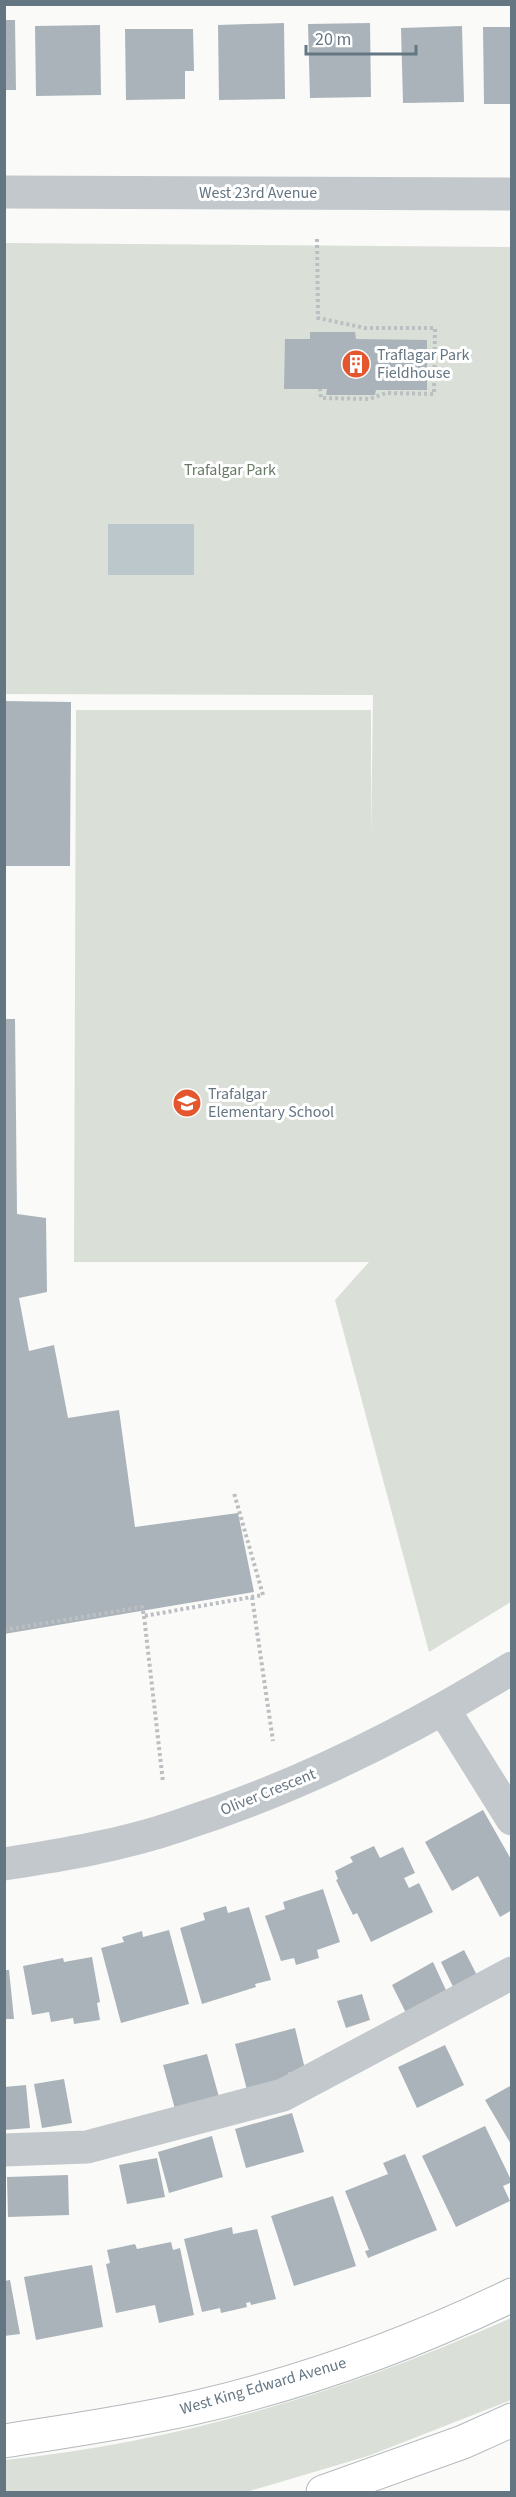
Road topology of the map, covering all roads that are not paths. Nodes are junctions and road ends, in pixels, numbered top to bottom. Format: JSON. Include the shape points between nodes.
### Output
{"nodes":[{"id":1,"x":4,"y":192,"type":"edge"},
{"id":2,"x":512,"y":194,"type":"edge"},
{"id":3,"x":512,"y":1668,"type":"edge"},
{"id":4,"x":444,"y":1710,"type":"junction"},
{"id":5,"x":512,"y":1819,"type":"edge"},
{"id":6,"x":4,"y":1864,"type":"edge"},
{"id":7,"x":512,"y":1974,"type":"edge"},
{"id":8,"x":4,"y":2150,"type":"edge"},
{"id":9,"x":512,"y":2295,"type":"edge"},
{"id":10,"x":512,"y":2420,"type":"edge"},
{"id":11,"x":4,"y":2440,"type":"edge"},
{"id":12,"x":323,"y":2493,"type":"edge"}],
"edges":[{"from":1,"to":2,"type":"street","name":"West 23rd Avenue"},
{"from":3,"to":4,"type":"street","name":"Oliver Crescent"},
{"from":4,"to":5,"type":"street"},
{"from":4,"to":6,"type":"street","name":"Oliver Crescent","via":[[338,1764],[177,1827],[64,1855]]},
{"from":7,"to":8,"type":"street","via":[[283,2095],[87,2147]]},
{"from":9,"to":11,"type":"main road","name":"West King Edward Avenue","via":[[402,2343],[298,2379],[194,2408]]},
{"from":10,"to":12,"type":"main road"}]}
